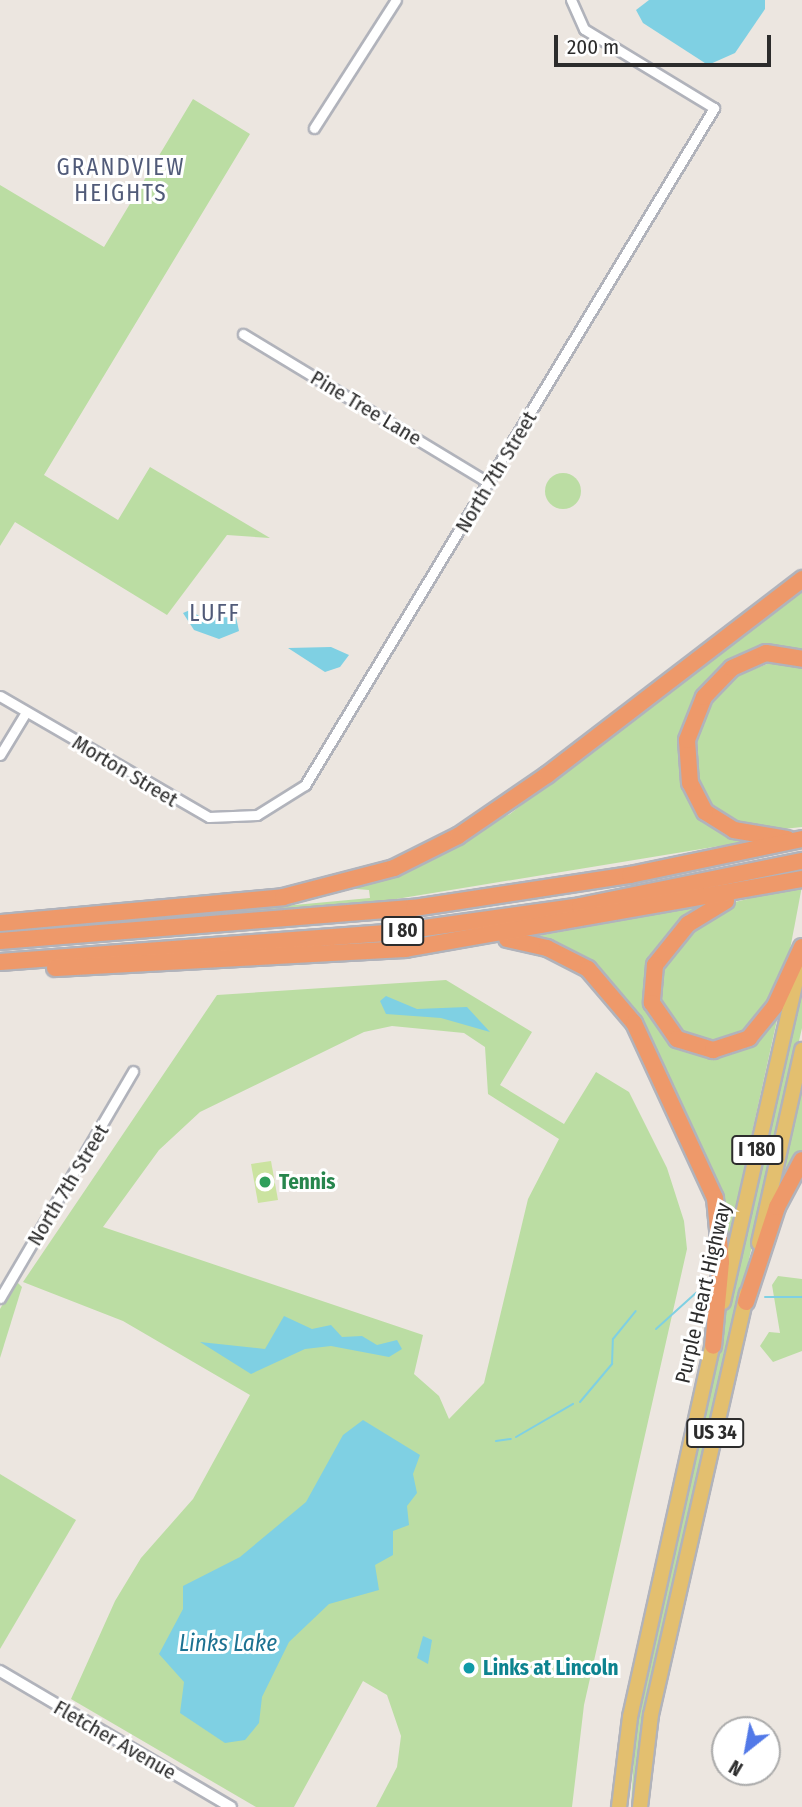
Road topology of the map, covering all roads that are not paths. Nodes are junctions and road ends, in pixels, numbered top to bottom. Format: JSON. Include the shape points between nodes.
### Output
{"nodes":[{"id":1,"x":396,"y":0,"type":"edge"},
{"id":2,"x":571,"y":0,"type":"edge"},
{"id":3,"x":314,"y":128,"type":"dead end"},
{"id":4,"x":243,"y":334,"type":"dead end"},
{"id":5,"x":489,"y":483,"type":"junction"},
{"id":6,"x":802,"y":579,"type":"edge"},
{"id":7,"x":802,"y":659,"type":"edge"},
{"id":8,"x":0,"y":696,"type":"edge"},
{"id":9,"x":26,"y":712,"type":"junction"},
{"id":10,"x":0,"y":755,"type":"edge"},
{"id":11,"x":257,"y":815,"type":"joint"},
{"id":12,"x":797,"y":840,"type":"edge"},
{"id":13,"x":802,"y":861,"type":"edge"},
{"id":14,"x":802,"y":879,"type":"edge"},
{"id":15,"x":751,"y":890,"type":"junction"},
{"id":16,"x":0,"y":923,"type":"edge"},
{"id":17,"x":487,"y":937,"type":"junction"},
{"id":18,"x":0,"y":941,"type":"edge"},
{"id":19,"x":802,"y":947,"type":"edge"},
{"id":20,"x":802,"y":955,"type":"edge"},
{"id":21,"x":0,"y":962,"type":"edge"},
{"id":22,"x":0,"y":969,"type":"edge"},
{"id":23,"x":802,"y":1050,"type":"edge"},
{"id":24,"x":133,"y":1071,"type":"dead end"},
{"id":25,"x":802,"y":1160,"type":"edge"},
{"id":26,"x":0,"y":1298,"type":"edge"},
{"id":27,"x":746,"y":1302,"type":"junction"},
{"id":28,"x":713,"y":1346,"type":"junction"},
{"id":29,"x":0,"y":1671,"type":"edge"},
{"id":30,"x":231,"y":1807,"type":"edge"},
{"id":31,"x":619,"y":1807,"type":"edge"},
{"id":32,"x":640,"y":1807,"type":"edge"}],
"edges":[{"from":1,"to":3,"type":"street"},
{"from":2,"to":5,"type":"street","name":"North 7th Street","via":[[584,29],[714,108]]},
{"from":4,"to":5,"type":"street","name":"Pine Tree Lane"},
{"from":5,"to":11,"type":"street","name":"North 7th Street","via":[[316,770],[293,797]]},
{"from":6,"to":16,"type":"highway","via":[[547,775],[458,836],[394,868],[273,898]]},
{"from":7,"to":12,"type":"highway","via":[[766,653],[721,676],[697,709],[686,756],[694,795],[712,818],[734,830]]},
{"from":8,"to":9,"type":"street","name":"Morton Street"},
{"from":9,"to":10,"type":"street"},
{"from":9,"to":11,"type":"street","name":"Morton Street","via":[[192,811],[225,819]]},
{"from":12,"to":18,"type":"highway","number":"I 80","via":[[630,876],[414,908]]},
{"from":13,"to":21,"type":"highway","number":"I 80","via":[[593,903],[396,932]]},
{"from":14,"to":15,"type":"highway"},
{"from":15,"to":17,"type":"highway"},
{"from":15,"to":19,"type":"highway","via":[[700,915],[658,958],[650,994],[669,1034],[705,1050],[749,1038],[775,1006]]},
{"from":17,"to":22,"type":"highway","via":[[259,962]]},
{"from":17,"to":28,"type":"highway","via":[[529,943],[573,960],[614,993],[634,1023],[715,1198],[722,1262]]},
{"from":20,"to":28,"type":"main road","name":"Purple Heart Highway","number":"I 180"},
{"from":23,"to":27,"type":"main road","name":"Purple Heart Highway","number":"I 180"},
{"from":24,"to":26,"type":"street","name":"North 7th Street"},
{"from":25,"to":27,"type":"highway","via":[[777,1207]]},
{"from":27,"to":32,"type":"main road","name":"Purple Heart Highway","number":"US 34","via":[[650,1715]]},
{"from":28,"to":31,"type":"main road","name":"Purple Heart Highway","number":"US 34","via":[[632,1707]]},
{"from":29,"to":30,"type":"street","name":"Fletcher Avenue"}]}
